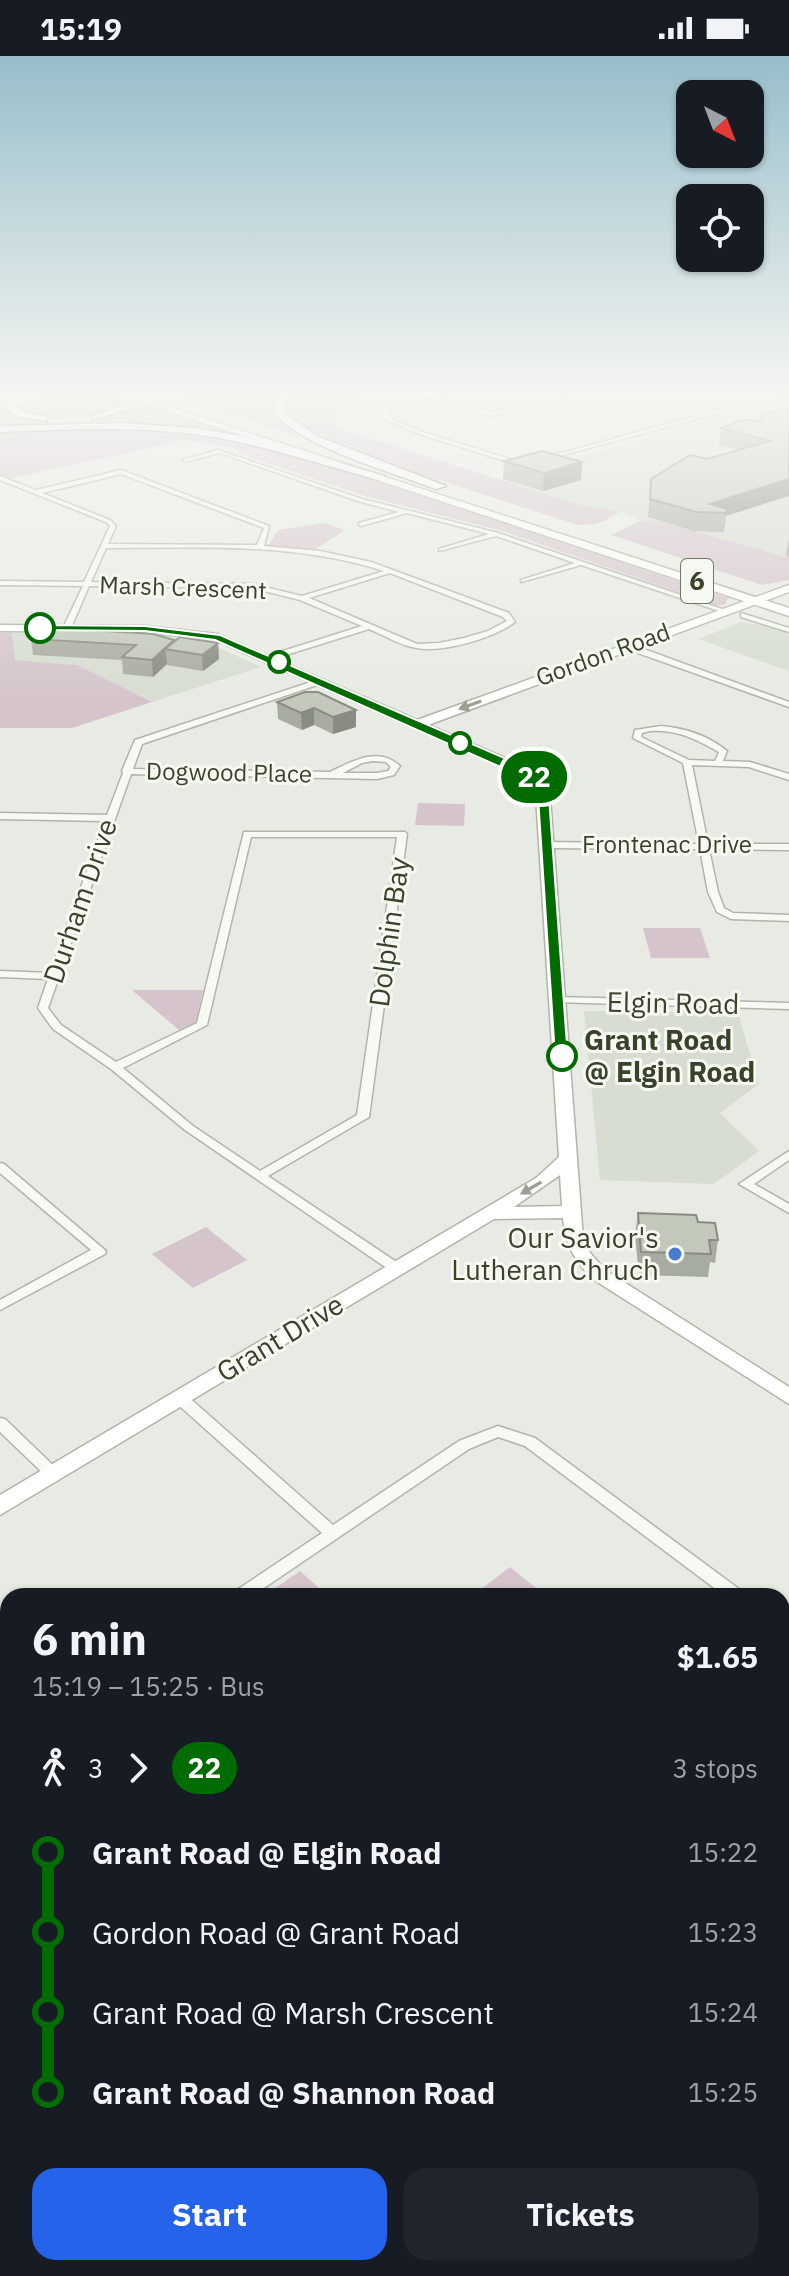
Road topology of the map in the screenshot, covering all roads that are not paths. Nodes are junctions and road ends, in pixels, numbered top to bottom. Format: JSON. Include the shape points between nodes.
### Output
{"nodes":[{"id":1,"x":38,"y":493,"type":"edge"},
{"id":2,"x":176,"y":493,"type":"edge"},
{"id":3,"x":339,"y":493,"type":"edge"},
{"id":4,"x":429,"y":493,"type":"edge"},
{"id":5,"x":459,"y":493,"type":"edge"},
{"id":6,"x":408,"y":511,"type":"junction"},
{"id":7,"x":361,"y":524,"type":"dead end"},
{"id":8,"x":496,"y":534,"type":"junction"},
{"id":9,"x":105,"y":546,"type":"junction"},
{"id":10,"x":260,"y":547,"type":"junction"},
{"id":11,"x":441,"y":550,"type":"dead end"},
{"id":12,"x":581,"y":563,"type":"junction"},
{"id":13,"x":388,"y":572,"type":"junction"},
{"id":14,"x":523,"y":581,"type":"dead end"},
{"id":15,"x":0,"y":583,"type":"edge"},
{"id":16,"x":87,"y":584,"type":"junction"},
{"id":17,"x":302,"y":598,"type":"junction"},
{"id":18,"x":770,"y":600,"type":"junction"},
{"id":19,"x":789,"y":600,"type":"edge"},
{"id":20,"x":754,"y":601,"type":"junction"},
{"id":21,"x":724,"y":611,"type":"junction"},
{"id":22,"x":744,"y":615,"type":"junction"},
{"id":23,"x":370,"y":626,"type":"junction"},
{"id":24,"x":0,"y":628,"type":"edge"},
{"id":25,"x":67,"y":628,"type":"junction"},
{"id":26,"x":789,"y":630,"type":"edge"},
{"id":27,"x":627,"y":646,"type":"junction"},
{"id":28,"x":643,"y":652,"type":"junction"},
{"id":29,"x":270,"y":658,"type":"junction"},
{"id":30,"x":320,"y":681,"type":"junction"},
{"id":31,"x":525,"y":684,"type":"junction"},
{"id":32,"x":540,"y":691,"type":"junction"},
{"id":33,"x":789,"y":705,"type":"edge"},
{"id":34,"x":418,"y":724,"type":"junction"},
{"id":35,"x":434,"y":731,"type":"junction"},
{"id":36,"x":687,"y":762,"type":"junction"},
{"id":37,"x":719,"y":762,"type":"junction"},
{"id":38,"x":126,"y":771,"type":"junction"},
{"id":39,"x":332,"y":775,"type":"junction"},
{"id":40,"x":789,"y":777,"type":"edge"},
{"id":41,"x":0,"y":816,"type":"edge"},
{"id":42,"x":109,"y":818,"type":"junction"},
{"id":43,"x":545,"y":845,"type":"junction"},
{"id":44,"x":703,"y":846,"type":"junction"},
{"id":45,"x":789,"y":847,"type":"edge"},
{"id":46,"x":789,"y":918,"type":"edge"},
{"id":47,"x":0,"y":974,"type":"edge"},
{"id":48,"x":53,"y":976,"type":"junction"},
{"id":49,"x":557,"y":1000,"type":"junction"},
{"id":50,"x":789,"y":1006,"type":"edge"},
{"id":51,"x":115,"y":1067,"type":"junction"},
{"id":52,"x":789,"y":1155,"type":"edge"},
{"id":53,"x":570,"y":1157,"type":"junction"},
{"id":54,"x":0,"y":1167,"type":"edge"},
{"id":55,"x":260,"y":1176,"type":"junction"},
{"id":56,"x":789,"y":1209,"type":"edge"},
{"id":57,"x":572,"y":1212,"type":"junction"},
{"id":58,"x":487,"y":1213,"type":"junction"},
{"id":59,"x":396,"y":1268,"type":"junction"},
{"id":60,"x":0,"y":1306,"type":"edge"},
{"id":61,"x":789,"y":1397,"type":"edge"},
{"id":62,"x":180,"y":1398,"type":"junction"},
{"id":63,"x":0,"y":1423,"type":"edge"},
{"id":64,"x":53,"y":1474,"type":"junction"},
{"id":65,"x":0,"y":1506,"type":"edge"},
{"id":66,"x":333,"y":1534,"type":"junction"},
{"id":67,"x":252,"y":1588,"type":"edge"},
{"id":68,"x":726,"y":1588,"type":"edge"}],
"edges":[{"from":1,"to":9,"type":"street","via":[[108,521],[113,526]]},
{"from":2,"to":10,"type":"street","via":[[267,527]]},
{"from":3,"to":6,"type":"street"},
{"from":4,"to":20,"type":"main road","number":"6"},
{"from":5,"to":18,"type":"main road","number":"6"},
{"from":6,"to":7,"type":"street"},
{"from":6,"to":8,"type":"street"},
{"from":8,"to":11,"type":"street"},
{"from":8,"to":12,"type":"street"},
{"from":9,"to":10,"type":"street","name":"Marsh Crescent"},
{"from":9,"to":16,"type":"street"},
{"from":10,"to":13,"type":"street","name":"Marsh Crescent","via":[[327,554]]},
{"from":12,"to":14,"type":"street"},
{"from":12,"to":21,"type":"street"},
{"from":13,"to":17,"type":"street"},
{"from":13,"to":23,"type":"street","name":"Marsh Crescent","via":[[506,615],[511,622],[430,647]]},
{"from":15,"to":16,"type":"street","name":"Marsh Crescent"},
{"from":16,"to":17,"type":"street","name":"Marsh Crescent","via":[[252,586]]},
{"from":16,"to":25,"type":"street"},
{"from":17,"to":23,"type":"street","name":"Marsh Crescent"},
{"from":18,"to":19,"type":"main road","number":"6"},
{"from":18,"to":19,"type":"street","name":"Gordon Road"},
{"from":18,"to":20,"type":"main road","number":"6"},
{"from":18,"to":22,"type":"street","name":"Gordon Road"},
{"from":20,"to":21,"type":"street","name":"Gordon Road"},
{"from":21,"to":27,"type":"street","name":"Gordon Road"},
{"from":22,"to":26,"type":"street"},
{"from":22,"to":28,"type":"street","name":"Gordon Road"},
{"from":23,"to":29,"type":"street"},
{"from":24,"to":25,"type":"street"},
{"from":25,"to":29,"type":"street","via":[[190,632]]},
{"from":27,"to":28,"type":"street"},
{"from":27,"to":31,"type":"street","name":"Gordon Road"},
{"from":28,"to":32,"type":"street","name":"Gordon Road"},
{"from":28,"to":33,"type":"street"},
{"from":29,"to":30,"type":"street"},
{"from":30,"to":34,"type":"street"},
{"from":30,"to":38,"type":"street","name":"Durham Drive","via":[[138,742]]},
{"from":31,"to":32,"type":"street"},
{"from":31,"to":34,"type":"street","name":"Gordon Road","one_way":true},
{"from":32,"to":35,"type":"street","name":"Gordon Road"},
{"from":34,"to":35,"type":"street"},
{"from":35,"to":43,"type":"street","via":[[537,780]]},
{"from":36,"to":37,"type":"street"},
{"from":36,"to":37,"type":"street","via":[[637,738],[638,732],[663,727],[683,731],[723,751]]},
{"from":36,"to":44,"type":"street"},
{"from":37,"to":40,"type":"street"},
{"from":38,"to":39,"type":"street","name":"Dogwood Place"},
{"from":38,"to":42,"type":"street","name":"Durham Drive"},
{"from":39,"to":39,"type":"street","name":"Dogwood Place","via":[[377,776],[396,766],[373,758]]},
{"from":41,"to":42,"type":"street"},
{"from":42,"to":48,"type":"street","name":"Durham Drive"},
{"from":43,"to":44,"type":"street","name":"Frontenac Drive"},
{"from":43,"to":49,"type":"street"},
{"from":44,"to":45,"type":"street","name":"Frontenac Drive"},
{"from":44,"to":46,"type":"street","via":[[720,910],[731,916]]},
{"from":47,"to":48,"type":"street"},
{"from":48,"to":51,"type":"street","name":"Durham Drive","via":[[43,1008],[57,1027]]},
{"from":49,"to":50,"type":"street","name":"Elgin Road"},
{"from":49,"to":53,"type":"street"},
{"from":51,"to":55,"type":"street","name":"Durham Drive","via":[[189,1128]]},
{"from":51,"to":55,"type":"street","name":"Dolphin Bay","via":[[202,1025],[247,834],[402,834],[363,1117]]},
{"from":52,"to":56,"type":"street","via":[[745,1184]]},
{"from":53,"to":57,"type":"street"},
{"from":53,"to":58,"type":"street","name":"Grant Drive","one_way":true,"via":[[542,1182]]},
{"from":54,"to":60,"type":"street","via":[[100,1251]]},
{"from":55,"to":59,"type":"street","name":"Durham Drive"},
{"from":57,"to":58,"type":"street"},
{"from":57,"to":61,"type":"street","via":[[574,1239],[598,1274]]},
{"from":58,"to":59,"type":"street","name":"Grant Drive"},
{"from":59,"to":62,"type":"street","name":"Grant Drive"},
{"from":62,"to":64,"type":"street","name":"Grant Drive"},
{"from":62,"to":66,"type":"street"},
{"from":63,"to":64,"type":"street"},
{"from":64,"to":65,"type":"street","name":"Grant Drive"},
{"from":66,"to":67,"type":"street"},
{"from":66,"to":68,"type":"street","via":[[464,1445],[498,1431],[530,1442]]}]}
